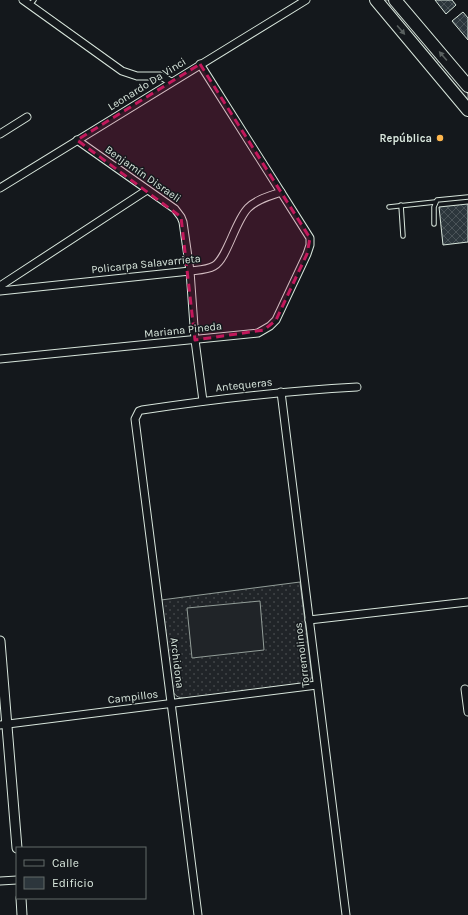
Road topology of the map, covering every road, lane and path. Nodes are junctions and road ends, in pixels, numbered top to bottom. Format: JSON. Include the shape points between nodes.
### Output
{"nodes":[{"id":1,"x":23,"y":0,"type":"edge"},
{"id":2,"x":306,"y":0,"type":"edge"},
{"id":3,"x":376,"y":0,"type":"edge"},
{"id":4,"x":396,"y":0,"type":"edge"},
{"id":5,"x":32,"y":3,"type":"edge"},
{"id":6,"x":200,"y":64,"type":"junction"},
{"id":7,"x":171,"y":82,"type":"junction"},
{"id":8,"x":468,"y":86,"type":"edge"},
{"id":9,"x":468,"y":110,"type":"edge"},
{"id":10,"x":27,"y":117,"type":"dead end"},
{"id":11,"x":0,"y":134,"type":"edge"},
{"id":12,"x":77,"y":140,"type":"junction"},
{"id":13,"x":0,"y":188,"type":"edge"},
{"id":14,"x":147,"y":190,"type":"junction"},
{"id":15,"x":281,"y":192,"type":"junction"},
{"id":16,"x":468,"y":197,"type":"edge"},
{"id":17,"x":436,"y":202,"type":"junction"},
{"id":18,"x":401,"y":205,"type":"junction"},
{"id":19,"x":389,"y":207,"type":"dead end"},
{"id":20,"x":434,"y":224,"type":"dead end"},
{"id":21,"x":403,"y":236,"type":"dead end"},
{"id":22,"x":190,"y":271,"type":"junction"},
{"id":23,"x":0,"y":286,"type":"edge"},
{"id":24,"x":0,"y":291,"type":"edge"},
{"id":25,"x":196,"y":340,"type":"junction"},
{"id":26,"x":0,"y":359,"type":"edge"},
{"id":27,"x":357,"y":387,"type":"dead end"},
{"id":28,"x":281,"y":392,"type":"junction"},
{"id":29,"x":203,"y":401,"type":"junction"},
{"id":30,"x":137,"y":415,"type":"joint"},
{"id":31,"x":468,"y":602,"type":"edge"},
{"id":32,"x":309,"y":620,"type":"junction"},
{"id":33,"x":0,"y":641,"type":"edge"},
{"id":34,"x":316,"y":685,"type":"junction"},
{"id":35,"x":465,"y":689,"type":"dead end"},
{"id":36,"x":171,"y":704,"type":"junction"},
{"id":37,"x":468,"y":712,"type":"edge"},
{"id":38,"x":3,"y":725,"type":"edge"},
{"id":39,"x":17,"y":847,"type":"edge"},
{"id":40,"x":16,"y":880,"type":"edge"},
{"id":41,"x":0,"y":881,"type":"edge"},
{"id":42,"x":21,"y":899,"type":"edge"},
{"id":43,"x":22,"y":915,"type":"edge"},
{"id":44,"x":198,"y":915,"type":"edge"},
{"id":45,"x":346,"y":915,"type":"edge"}],
"edges":[{"from":1,"to":5,"type":"street"},
{"from":2,"to":6,"type":"street","name":"Leonardo Da Vinci"},
{"from":3,"to":9,"type":"highway","one_way":true},
{"from":8,"to":4,"type":"highway","one_way":true},
{"from":5,"to":7,"type":"street","via":[[122,71],[137,76],[161,76]]},
{"from":6,"to":7,"type":"street","name":"Leonardo Da Vinci"},
{"from":6,"to":15,"type":"street"},
{"from":7,"to":12,"type":"street","name":"Leonardo Da Vinci"},
{"from":10,"to":11,"type":"street"},
{"from":12,"to":13,"type":"street","name":"Leonardo Da Vinci"},
{"from":12,"to":14,"type":"street","name":"Benjamín Disraeli"},
{"from":14,"to":22,"type":"street","name":"Benjamín Disraeli","via":[[175,209],[181,217]]},
{"from":14,"to":23,"type":"street"},
{"from":15,"to":22,"type":"street","name":"Policarpa Salavarrieta","via":[[260,200],[244,212],[217,264],[210,268]]},
{"from":15,"to":25,"type":"street","name":"Mariana Pineda","via":[[310,238],[310,245],[276,320],[258,333]]},
{"from":16,"to":17,"type":"lane","via":[[440,199]]},
{"from":17,"to":18,"type":"lane"},
{"from":17,"to":20,"type":"lane"},
{"from":18,"to":19,"type":"lane"},
{"from":18,"to":21,"type":"lane"},
{"from":22,"to":24,"type":"street","name":"Policarpa Salavarrieta"},
{"from":22,"to":25,"type":"street","name":"Benjamín Disraeli"},
{"from":25,"to":26,"type":"street","name":"Mariana Pineda"},
{"from":25,"to":29,"type":"street","name":"Benjamín Disraeli"},
{"from":27,"to":28,"type":"street","name":"Antequeras"},
{"from":28,"to":29,"type":"street","name":"Antequeras"},
{"from":28,"to":32,"type":"street","name":"Torremolinos"},
{"from":29,"to":30,"type":"street","name":"Antequeras","via":[[142,410]]},
{"from":30,"to":36,"type":"street","name":"Archidona","via":[[135,424]]},
{"from":31,"to":32,"type":"street"},
{"from":32,"to":34,"type":"street","name":"Torremolinos"},
{"from":33,"to":38,"type":"street"},
{"from":34,"to":36,"type":"street","name":"Campillos"},
{"from":34,"to":45,"type":"street","name":"Torremolinos"},
{"from":35,"to":37,"type":"street"},
{"from":36,"to":38,"type":"street","name":"Campillos"},
{"from":36,"to":44,"type":"street","name":"Archidona"},
{"from":38,"to":39,"type":"street"},
{"from":40,"to":41,"type":"street"},
{"from":42,"to":43,"type":"street"}]}
